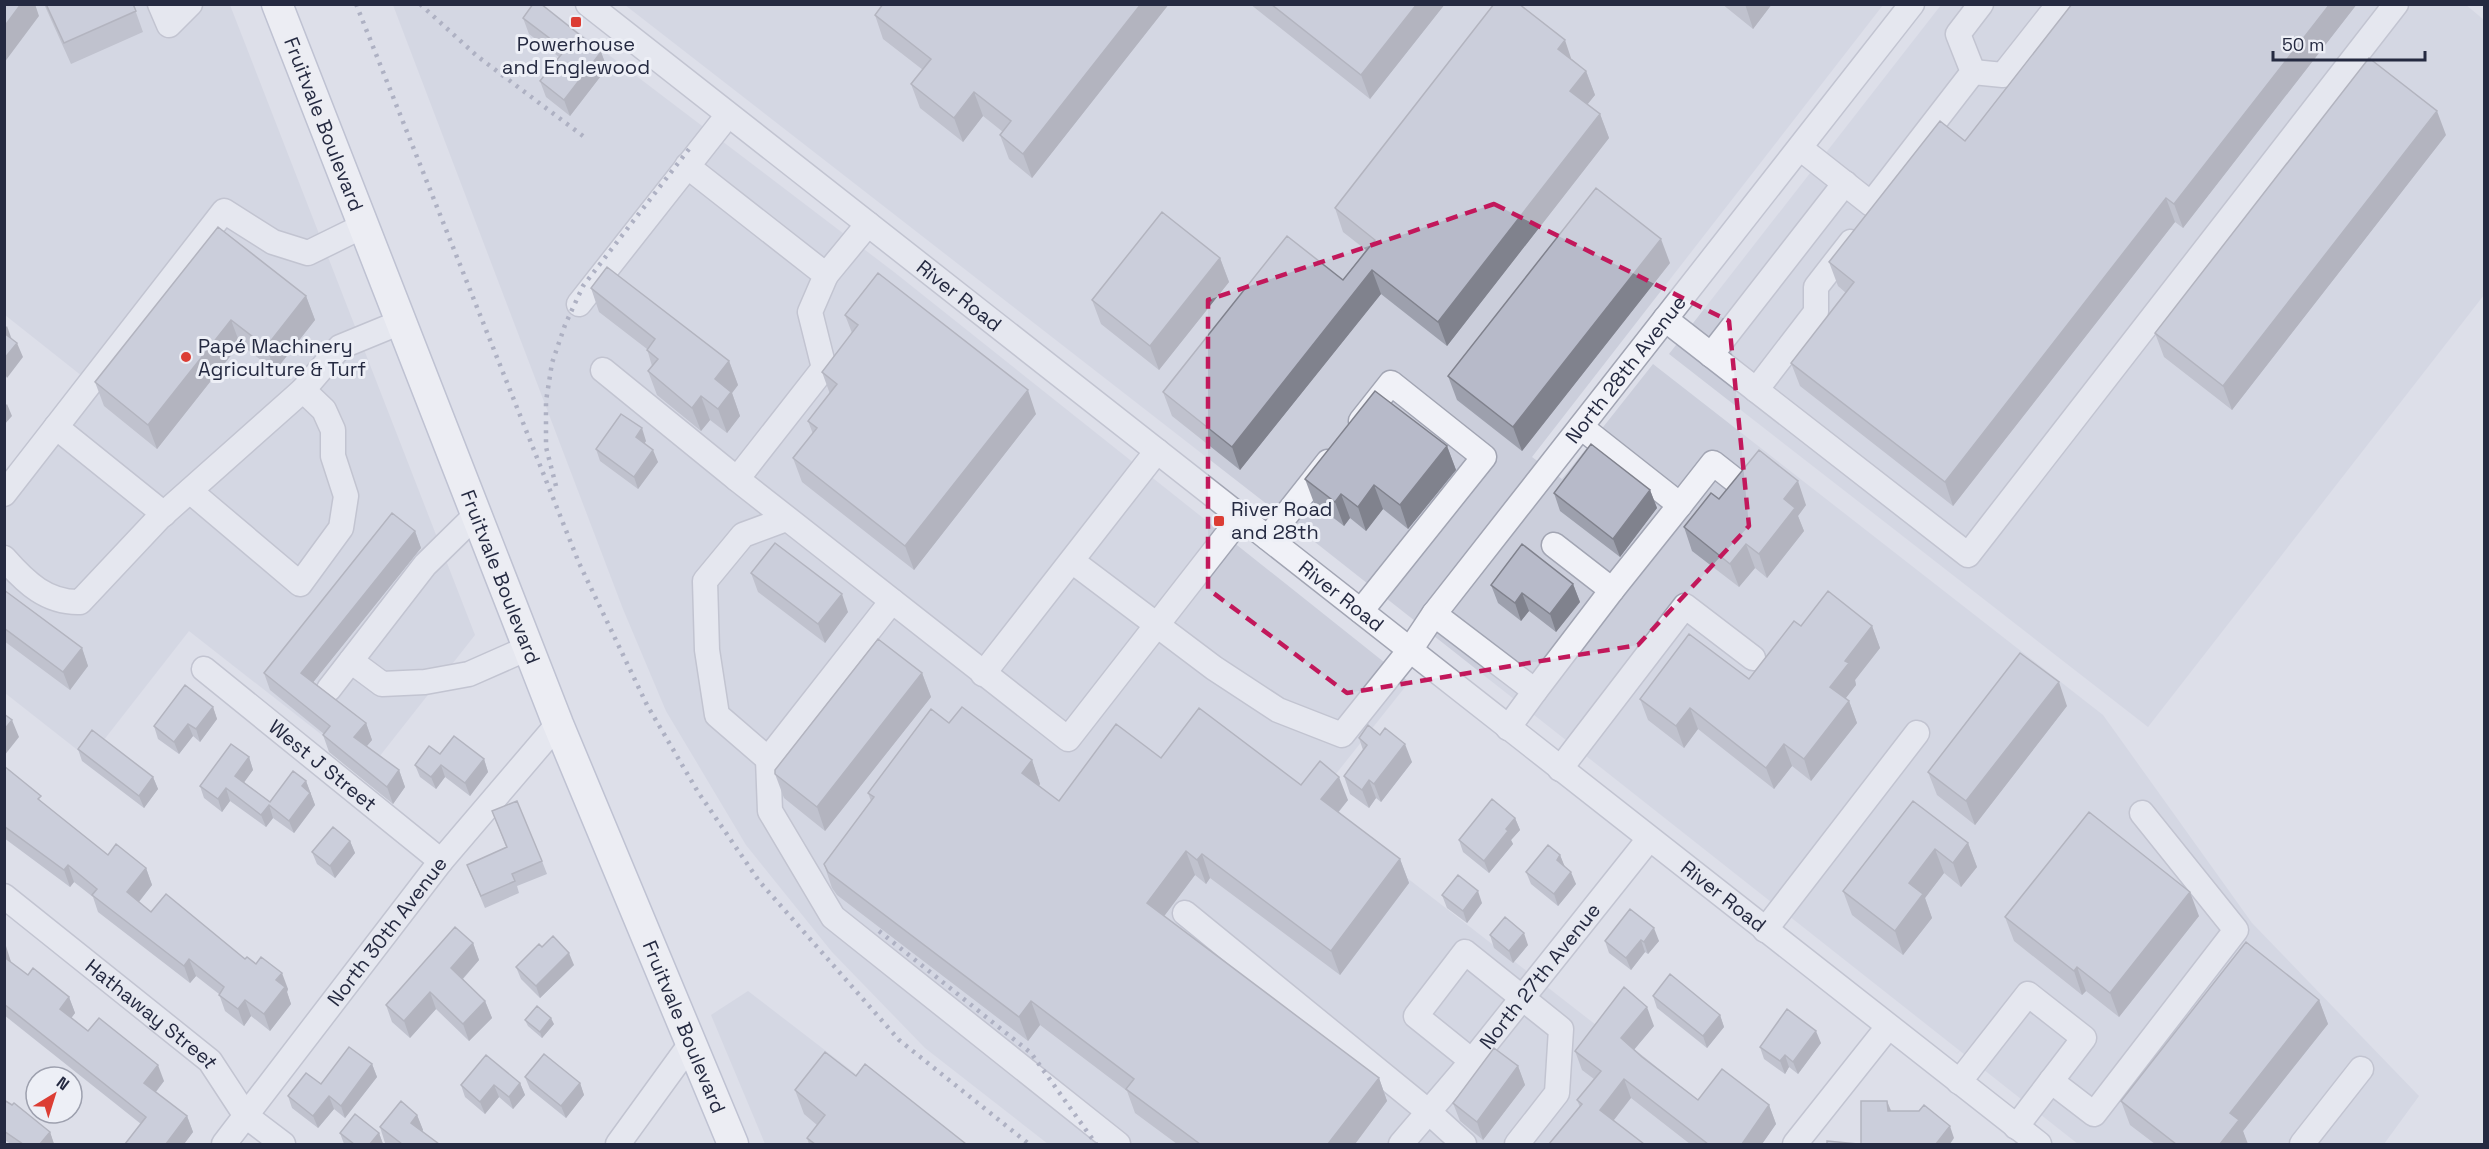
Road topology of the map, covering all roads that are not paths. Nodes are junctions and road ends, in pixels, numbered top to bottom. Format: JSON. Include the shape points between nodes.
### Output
{"nodes":[{"id":1,"x":160,"y":4,"type":"edge"},
{"id":2,"x":190,"y":4,"type":"edge"},
{"id":3,"x":277,"y":4,"type":"edge"},
{"id":4,"x":588,"y":4,"type":"edge"},
{"id":5,"x":1912,"y":4,"type":"edge"},
{"id":6,"x":1981,"y":4,"type":"edge"},
{"id":7,"x":2059,"y":4,"type":"edge"},
{"id":8,"x":2396,"y":4,"type":"edge"},
{"id":9,"x":1973,"y":72,"type":"junction"},
{"id":10,"x":728,"y":115,"type":"junction"},
{"id":11,"x":1800,"y":148,"type":"junction"},
{"id":12,"x":687,"y":166,"type":"junction"},
{"id":13,"x":1845,"y":183,"type":"junction"},
{"id":14,"x":1871,"y":204,"type":"junction"},
{"id":15,"x":868,"y":224,"type":"junction"},
{"id":16,"x":363,"y":226,"type":"junction"},
{"id":17,"x":826,"y":275,"type":"junction"},
{"id":18,"x":579,"y":304,"type":"dead end"},
{"id":19,"x":1665,"y":319,"type":"junction"},
{"id":20,"x":401,"y":322,"type":"junction"},
{"id":21,"x":1712,"y":355,"type":"junction"},
{"id":22,"x":603,"y":370,"type":"dead end"},
{"id":23,"x":303,"y":390,"type":"junction"},
{"id":24,"x":1756,"y":390,"type":"junction"},
{"id":25,"x":56,"y":427,"type":"junction"},
{"id":26,"x":1581,"y":427,"type":"junction"},
{"id":27,"x":1157,"y":451,"type":"junction"},
{"id":28,"x":737,"y":479,"type":"junction"},
{"id":29,"x":1741,"y":486,"type":"edge"},
{"id":30,"x":190,"y":491,"type":"junction"},
{"id":31,"x":4,"y":494,"type":"edge"},
{"id":32,"x":1680,"y":505,"type":"junction"},
{"id":33,"x":164,"y":514,"type":"junction"},
{"id":34,"x":476,"y":515,"type":"junction"},
{"id":35,"x":1241,"y":517,"type":"junction"},
{"id":36,"x":786,"y":519,"type":"junction"},
{"id":37,"x":1268,"y":538,"type":"junction"},
{"id":38,"x":1554,"y":545,"type":"dead end"},
{"id":39,"x":4,"y":558,"type":"edge"},
{"id":40,"x":1072,"y":561,"type":"junction"},
{"id":41,"x":1612,"y":590,"type":"junction"},
{"id":42,"x":892,"y":601,"type":"junction"},
{"id":43,"x":1361,"y":611,"type":"junction"},
{"id":44,"x":1434,"y":614,"type":"junction"},
{"id":45,"x":1156,"y":627,"type":"junction"},
{"id":46,"x":528,"y":648,"type":"junction"},
{"id":47,"x":1410,"y":650,"type":"junction"},
{"id":48,"x":1753,"y":658,"type":"dead end"},
{"id":49,"x":351,"y":661,"type":"junction"},
{"id":50,"x":204,"y":669,"type":"dead end"},
{"id":51,"x":983,"y":674,"type":"junction"},
{"id":52,"x":329,"y":689,"type":"dead end"},
{"id":53,"x":1535,"y":691,"type":"junction"},
{"id":54,"x":558,"y":724,"type":"junction"},
{"id":55,"x":1509,"y":728,"type":"junction"},
{"id":56,"x":1917,"y":733,"type":"dead end"},
{"id":57,"x":768,"y":759,"type":"junction"},
{"id":58,"x":1560,"y":769,"type":"junction"},
{"id":59,"x":2142,"y":813,"type":"dead end"},
{"id":60,"x":1649,"y":839,"type":"junction"},
{"id":61,"x":441,"y":861,"type":"junction"},
{"id":62,"x":4,"y":896,"type":"edge"},
{"id":63,"x":1185,"y":913,"type":"dead end"},
{"id":64,"x":1765,"y":930,"type":"junction"},
{"id":65,"x":1523,"y":997,"type":"junction"},
{"id":66,"x":1888,"y":1027,"type":"junction"},
{"id":67,"x":692,"y":1042,"type":"junction"},
{"id":68,"x":1472,"y":1061,"type":"junction"},
{"id":69,"x":2361,"y":1070,"type":"dead end"},
{"id":70,"x":2051,"y":1081,"type":"junction"},
{"id":71,"x":1959,"y":1082,"type":"junction"},
{"id":72,"x":1430,"y":1113,"type":"junction"},
{"id":73,"x":246,"y":1116,"type":"junction"},
{"id":74,"x":2016,"y":1127,"type":"junction"},
{"id":75,"x":224,"y":1144,"type":"edge"},
{"id":76,"x":283,"y":1144,"type":"edge"},
{"id":77,"x":618,"y":1144,"type":"edge"},
{"id":78,"x":733,"y":1144,"type":"edge"},
{"id":79,"x":1118,"y":1144,"type":"edge"},
{"id":80,"x":1401,"y":1144,"type":"edge"},
{"id":81,"x":1464,"y":1144,"type":"edge"},
{"id":82,"x":1517,"y":1144,"type":"edge"},
{"id":83,"x":1794,"y":1144,"type":"edge"},
{"id":84,"x":2038,"y":1144,"type":"edge"},
{"id":85,"x":2302,"y":1144,"type":"edge"}],
"edges":[{"from":1,"to":2,"type":"street","via":[[169,25]]},
{"from":3,"to":16,"type":"main road","name":"Fruitvale Boulevard"},
{"from":4,"to":10,"type":"street","name":"River Road"},
{"from":5,"to":11,"type":"street","name":"North 28th Avenue"},
{"from":6,"to":9,"type":"street","via":[[1958,34]]},
{"from":7,"to":9,"type":"street","via":[[2003,75]]},
{"from":8,"to":24,"type":"street","via":[[1968,555]]},
{"from":9,"to":14,"type":"street"},
{"from":10,"to":12,"type":"street"},
{"from":10,"to":15,"type":"street","name":"River Road"},
{"from":11,"to":13,"type":"street"},
{"from":11,"to":19,"type":"street","name":"North 28th Avenue"},
{"from":12,"to":17,"type":"street"},
{"from":12,"to":18,"type":"street"},
{"from":13,"to":14,"type":"street"},
{"from":13,"to":21,"type":"street"},
{"from":14,"to":24,"type":"street","via":[[1866,225],[1816,287],[1816,312]]},
{"from":15,"to":17,"type":"street"},
{"from":15,"to":27,"type":"street","name":"River Road"},
{"from":16,"to":20,"type":"main road","name":"Fruitvale Boulevard"},
{"from":16,"to":25,"type":"street","via":[[308,253],[273,242],[224,211]]},
{"from":17,"to":28,"type":"street","via":[[810,312],[824,368]]},
{"from":19,"to":21,"type":"street"},
{"from":19,"to":26,"type":"street","name":"North 28th Avenue"},
{"from":20,"to":23,"type":"street","via":[[340,347]]},
{"from":20,"to":34,"type":"main road","name":"Fruitvale Boulevard"},
{"from":21,"to":24,"type":"street"},
{"from":22,"to":28,"type":"street"},
{"from":23,"to":30,"type":"street"},
{"from":23,"to":30,"type":"street","via":[[324,410],[333,430],[333,456],[346,496],[341,528],[300,584]]},
{"from":25,"to":31,"type":"street"},
{"from":25,"to":33,"type":"street"},
{"from":26,"to":32,"type":"street"},
{"from":26,"to":44,"type":"street","name":"North 28th Avenue"},
{"from":27,"to":35,"type":"street","name":"River Road"},
{"from":27,"to":40,"type":"street"},
{"from":28,"to":36,"type":"street"},
{"from":29,"to":32,"type":"street","via":[[1713,463]]},
{"from":30,"to":33,"type":"street"},
{"from":32,"to":41,"type":"street"},
{"from":33,"to":39,"type":"street","via":[[80,602],[62,602],[26,582]]},
{"from":34,"to":46,"type":"main road","name":"Fruitvale Boulevard"},
{"from":34,"to":49,"type":"street","via":[[425,565]]},
{"from":35,"to":37,"type":"street","name":"River Road"},
{"from":35,"to":45,"type":"street"},
{"from":36,"to":42,"type":"street"},
{"from":36,"to":57,"type":"street","via":[[743,535],[705,581],[707,650],[717,715]]},
{"from":37,"to":43,"type":"street","name":"River Road"},
{"from":37,"to":43,"type":"street","via":[[1390,383],[1484,458]]},
{"from":38,"to":41,"type":"street"},
{"from":40,"to":45,"type":"street"},
{"from":40,"to":51,"type":"street"},
{"from":41,"to":53,"type":"street"},
{"from":42,"to":51,"type":"street"},
{"from":42,"to":57,"type":"street"},
{"from":43,"to":47,"type":"street","name":"River Road"},
{"from":44,"to":47,"type":"street","name":"North 28th Avenue"},
{"from":44,"to":53,"type":"street"},
{"from":45,"to":47,"type":"street","name":"North 28th Avenue","via":[[1278,710],[1342,735]]},
{"from":45,"to":51,"type":"street","via":[[1068,739]]},
{"from":46,"to":49,"type":"street","via":[[469,674],[425,682],[382,684]]},
{"from":46,"to":54,"type":"main road","name":"Fruitvale Boulevard"},
{"from":47,"to":55,"type":"street","name":"River Road"},
{"from":48,"to":58,"type":"street","via":[[1685,606]]},
{"from":49,"to":52,"type":"street"},
{"from":50,"to":61,"type":"street","name":"West J Street"},
{"from":53,"to":55,"type":"street"},
{"from":54,"to":61,"type":"street","name":"North 30th Avenue"},
{"from":54,"to":67,"type":"main road","name":"Fruitvale Boulevard"},
{"from":55,"to":58,"type":"street","name":"River Road"},
{"from":56,"to":64,"type":"street"},
{"from":57,"to":79,"type":"street","via":[[770,811],[833,916]]},
{"from":58,"to":60,"type":"street","name":"River Road"},
{"from":59,"to":70,"type":"street","via":[[2236,930],[2094,1114]]},
{"from":60,"to":64,"type":"street","name":"River Road"},
{"from":60,"to":65,"type":"street","name":"North 27th Avenue"},
{"from":61,"to":73,"type":"street","name":"North 30th Avenue"},
{"from":62,"to":73,"type":"street","name":"Hathaway Street","via":[[210,1061]]},
{"from":63,"to":72,"type":"street"},
{"from":64,"to":66,"type":"street","name":"River Road"},
{"from":65,"to":68,"type":"street","name":"North 27th Avenue"},
{"from":65,"to":68,"type":"street","via":[[1465,952],[1416,1016]]},
{"from":65,"to":82,"type":"street","via":[[1561,1029],[1557,1093]]},
{"from":66,"to":71,"type":"street","name":"River Road"},
{"from":66,"to":83,"type":"street"},
{"from":67,"to":77,"type":"street"},
{"from":67,"to":78,"type":"main road","name":"Fruitvale Boulevard"},
{"from":68,"to":72,"type":"street","name":"North 27th Avenue"},
{"from":69,"to":85,"type":"street"},
{"from":70,"to":71,"type":"street","via":[[2084,1038],[2028,994]]},
{"from":70,"to":74,"type":"street"},
{"from":71,"to":74,"type":"street","name":"River Road"},
{"from":72,"to":80,"type":"street","name":"North 27th Avenue"},
{"from":72,"to":81,"type":"street"},
{"from":73,"to":75,"type":"street","name":"North 30th Avenue"},
{"from":73,"to":76,"type":"street","name":"Hathaway Street"},
{"from":74,"to":84,"type":"street","name":"River Road"}]}
